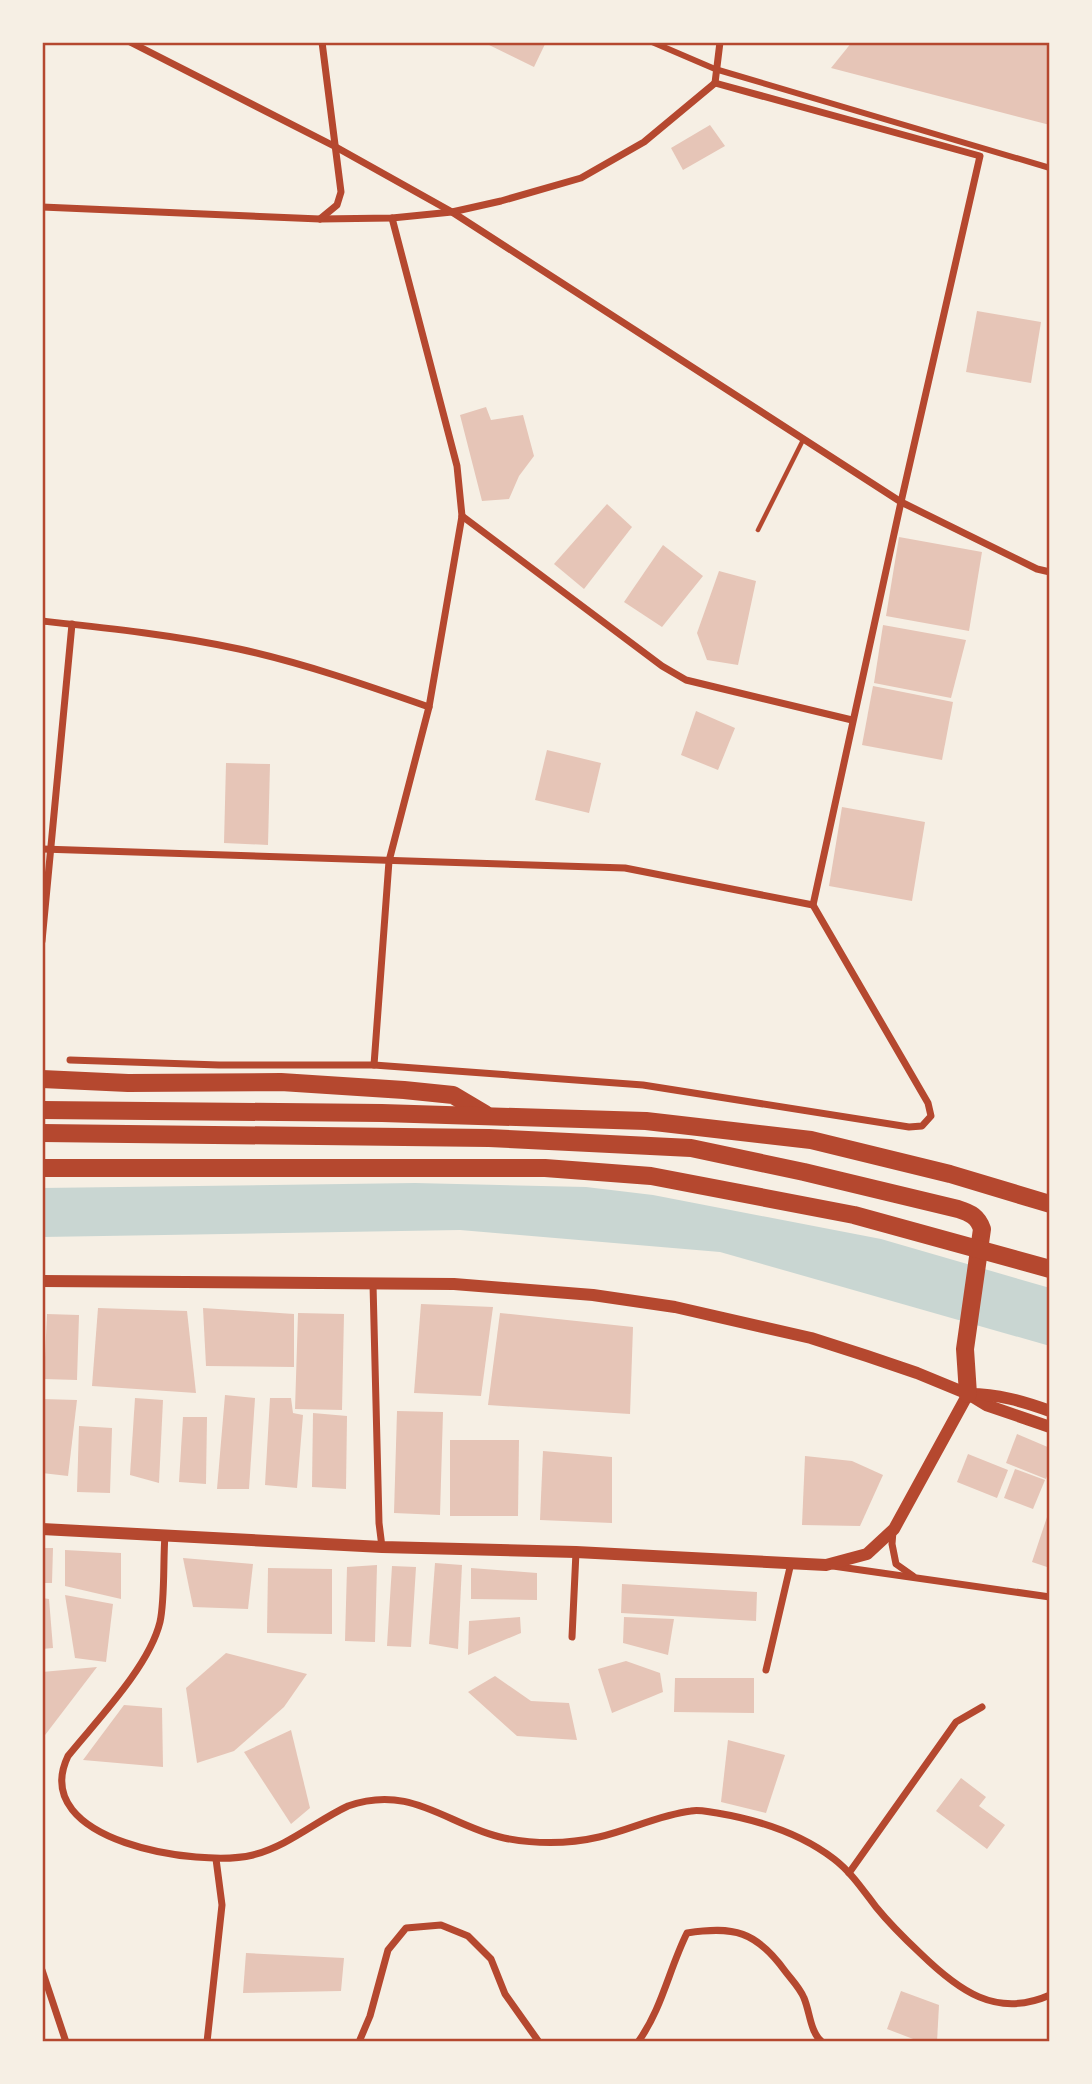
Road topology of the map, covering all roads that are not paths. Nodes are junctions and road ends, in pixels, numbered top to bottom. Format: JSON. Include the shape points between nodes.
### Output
{"nodes":[{"id":1,"x":130,"y":42,"type":"edge"},
{"id":2,"x":322,"y":42,"type":"edge"},
{"id":3,"x":652,"y":42,"type":"edge"},
{"id":4,"x":720,"y":42,"type":"edge"},
{"id":5,"x":715,"y":69,"type":"junction"},
{"id":6,"x":715,"y":83,"type":"junction"},
{"id":7,"x":334,"y":146,"type":"junction"},
{"id":8,"x":1050,"y":168,"type":"edge"},
{"id":9,"x":42,"y":207,"type":"edge"},
{"id":10,"x":452,"y":212,"type":"junction"},
{"id":11,"x":392,"y":218,"type":"junction"},
{"id":12,"x":320,"y":219,"type":"junction"},
{"id":13,"x":803,"y":439,"type":"junction"},
{"id":14,"x":901,"y":502,"type":"junction"},
{"id":15,"x":462,"y":516,"type":"junction"},
{"id":16,"x":758,"y":530,"type":"dead end"},
{"id":17,"x":1050,"y":572,"type":"edge"},
{"id":18,"x":42,"y":621,"type":"edge"},
{"id":19,"x":72,"y":624,"type":"junction"},
{"id":20,"x":429,"y":707,"type":"junction"},
{"id":21,"x":852,"y":720,"type":"junction"},
{"id":22,"x":42,"y":849,"type":"edge"},
{"id":23,"x":51,"y":849,"type":"junction"},
{"id":24,"x":389,"y":861,"type":"junction"},
{"id":25,"x":813,"y":905,"type":"junction"},
{"id":26,"x":42,"y":941,"type":"edge"},
{"id":27,"x":70,"y":1060,"type":"dead end"},
{"id":28,"x":374,"y":1065,"type":"junction"},
{"id":29,"x":42,"y":1079,"type":"edge"},
{"id":30,"x":42,"y":1111,"type":"edge"},
{"id":31,"x":488,"y":1116,"type":"junction"},
{"id":32,"x":42,"y":1133,"type":"edge"},
{"id":33,"x":42,"y":1168,"type":"edge"},
{"id":34,"x":1050,"y":1204,"type":"edge"},
{"id":35,"x":1050,"y":1269,"type":"edge"},
{"id":36,"x":42,"y":1281,"type":"edge"},
{"id":37,"x":373,"y":1284,"type":"junction"},
{"id":38,"x":968,"y":1394,"type":"junction"},
{"id":39,"x":1050,"y":1410,"type":"edge"},
{"id":40,"x":1050,"y":1427,"type":"edge"},
{"id":41,"x":42,"y":1530,"type":"edge"},
{"id":42,"x":894,"y":1530,"type":"junction"},
{"id":43,"x":165,"y":1535,"type":"junction"},
{"id":44,"x":382,"y":1547,"type":"junction"},
{"id":45,"x":576,"y":1552,"type":"junction"},
{"id":46,"x":791,"y":1563,"type":"junction"},
{"id":47,"x":825,"y":1565,"type":"junction"},
{"id":48,"x":920,"y":1579,"type":"junction"},
{"id":49,"x":1050,"y":1597,"type":"edge"},
{"id":50,"x":572,"y":1637,"type":"dead end"},
{"id":51,"x":766,"y":1670,"type":"dead end"},
{"id":52,"x":982,"y":1707,"type":"dead end"},
{"id":53,"x":216,"y":1858,"type":"junction"},
{"id":54,"x":849,"y":1873,"type":"junction"},
{"id":55,"x":42,"y":1970,"type":"edge"},
{"id":56,"x":1050,"y":1995,"type":"edge"},
{"id":57,"x":66,"y":2042,"type":"edge"},
{"id":58,"x":207,"y":2042,"type":"edge"},
{"id":59,"x":359,"y":2042,"type":"edge"},
{"id":60,"x":540,"y":2042,"type":"edge"},
{"id":61,"x":638,"y":2042,"type":"edge"},
{"id":62,"x":822,"y":2042,"type":"edge"}],
"edges":[{"from":1,"to":7,"type":"street"},
{"from":2,"to":7,"type":"street"},
{"from":3,"to":5,"type":"street"},
{"from":4,"to":5,"type":"street"},
{"from":5,"to":6,"type":"street"},
{"from":5,"to":8,"type":"street"},
{"from":6,"to":10,"type":"street","via":[[644,142],[581,178]]},
{"from":6,"to":14,"type":"street","via":[[980,156]]},
{"from":7,"to":10,"type":"street"},
{"from":7,"to":12,"type":"street","via":[[341,200]]},
{"from":9,"to":12,"type":"street"},
{"from":10,"to":11,"type":"street"},
{"from":10,"to":13,"type":"street"},
{"from":11,"to":12,"type":"street"},
{"from":11,"to":15,"type":"street","via":[[457,466]]},
{"from":13,"to":14,"type":"street"},
{"from":13,"to":16,"type":"lane"},
{"from":14,"to":17,"type":"street"},
{"from":14,"to":21,"type":"street"},
{"from":15,"to":20,"type":"street"},
{"from":15,"to":21,"type":"street","via":[[686,680]]},
{"from":18,"to":19,"type":"street"},
{"from":19,"to":20,"type":"street","via":[[239,649],[346,678]]},
{"from":19,"to":23,"type":"street"},
{"from":20,"to":24,"type":"street"},
{"from":21,"to":25,"type":"street"},
{"from":22,"to":23,"type":"street"},
{"from":23,"to":24,"type":"street"},
{"from":23,"to":26,"type":"street"},
{"from":24,"to":25,"type":"street","via":[[625,869]]},
{"from":24,"to":28,"type":"street"},
{"from":25,"to":28,"type":"street","via":[[928,1102],[931,1116],[922,1126],[643,1085]]},
{"from":27,"to":28,"type":"street"},
{"from":29,"to":31,"type":"highway","via":[[281,1082],[404,1090],[453,1096]]},
{"from":30,"to":31,"type":"highway"},
{"from":31,"to":34,"type":"highway","via":[[646,1121],[811,1140]]},
{"from":32,"to":38,"type":"highway","via":[[489,1138],[691,1148],[970,1212],[982,1230],[965,1349]]},
{"from":33,"to":35,"type":"highway","via":[[545,1168],[651,1176],[855,1214]]},
{"from":36,"to":37,"type":"street"},
{"from":37,"to":38,"type":"street","via":[[513,1288],[675,1307],[811,1338]]},
{"from":37,"to":44,"type":"street"},
{"from":38,"to":39,"type":"street","via":[[1013,1398]]},
{"from":38,"to":40,"type":"street"},
{"from":38,"to":42,"type":"street"},
{"from":41,"to":43,"type":"street"},
{"from":42,"to":47,"type":"street","via":[[867,1554]]},
{"from":42,"to":48,"type":"street","via":[[896,1564]]},
{"from":43,"to":44,"type":"street"},
{"from":43,"to":53,"type":"street","via":[[160,1621],[150,1646],[68,1756],[61,1788],[78,1815],[107,1837],[168,1853]]},
{"from":44,"to":45,"type":"street"},
{"from":45,"to":46,"type":"street"},
{"from":45,"to":50,"type":"street"},
{"from":46,"to":47,"type":"street"},
{"from":46,"to":51,"type":"street"},
{"from":47,"to":48,"type":"street"},
{"from":48,"to":49,"type":"street"},
{"from":52,"to":54,"type":"street","via":[[956,1722]]},
{"from":53,"to":54,"type":"street","via":[[251,1856],[275,1848],[359,1802],[395,1800],[419,1804],[503,1838],[539,1842],[600,1837],[672,1814],[704,1811],[751,1820],[797,1836]]},
{"from":53,"to":58,"type":"street","via":[[222,1905]]},
{"from":54,"to":56,"type":"street","via":[[900,1933],[956,1985],[996,2003],[1031,2003]]},
{"from":55,"to":57,"type":"street"},
{"from":59,"to":60,"type":"street","via":[[388,1950],[406,1928],[441,1925],[468,1937],[491,1959],[505,1994]]},
{"from":61,"to":62,"type":"street","via":[[649,2027],[687,1933],[714,1929],[741,1932],[770,1951],[803,1996],[816,2037]]}]}
